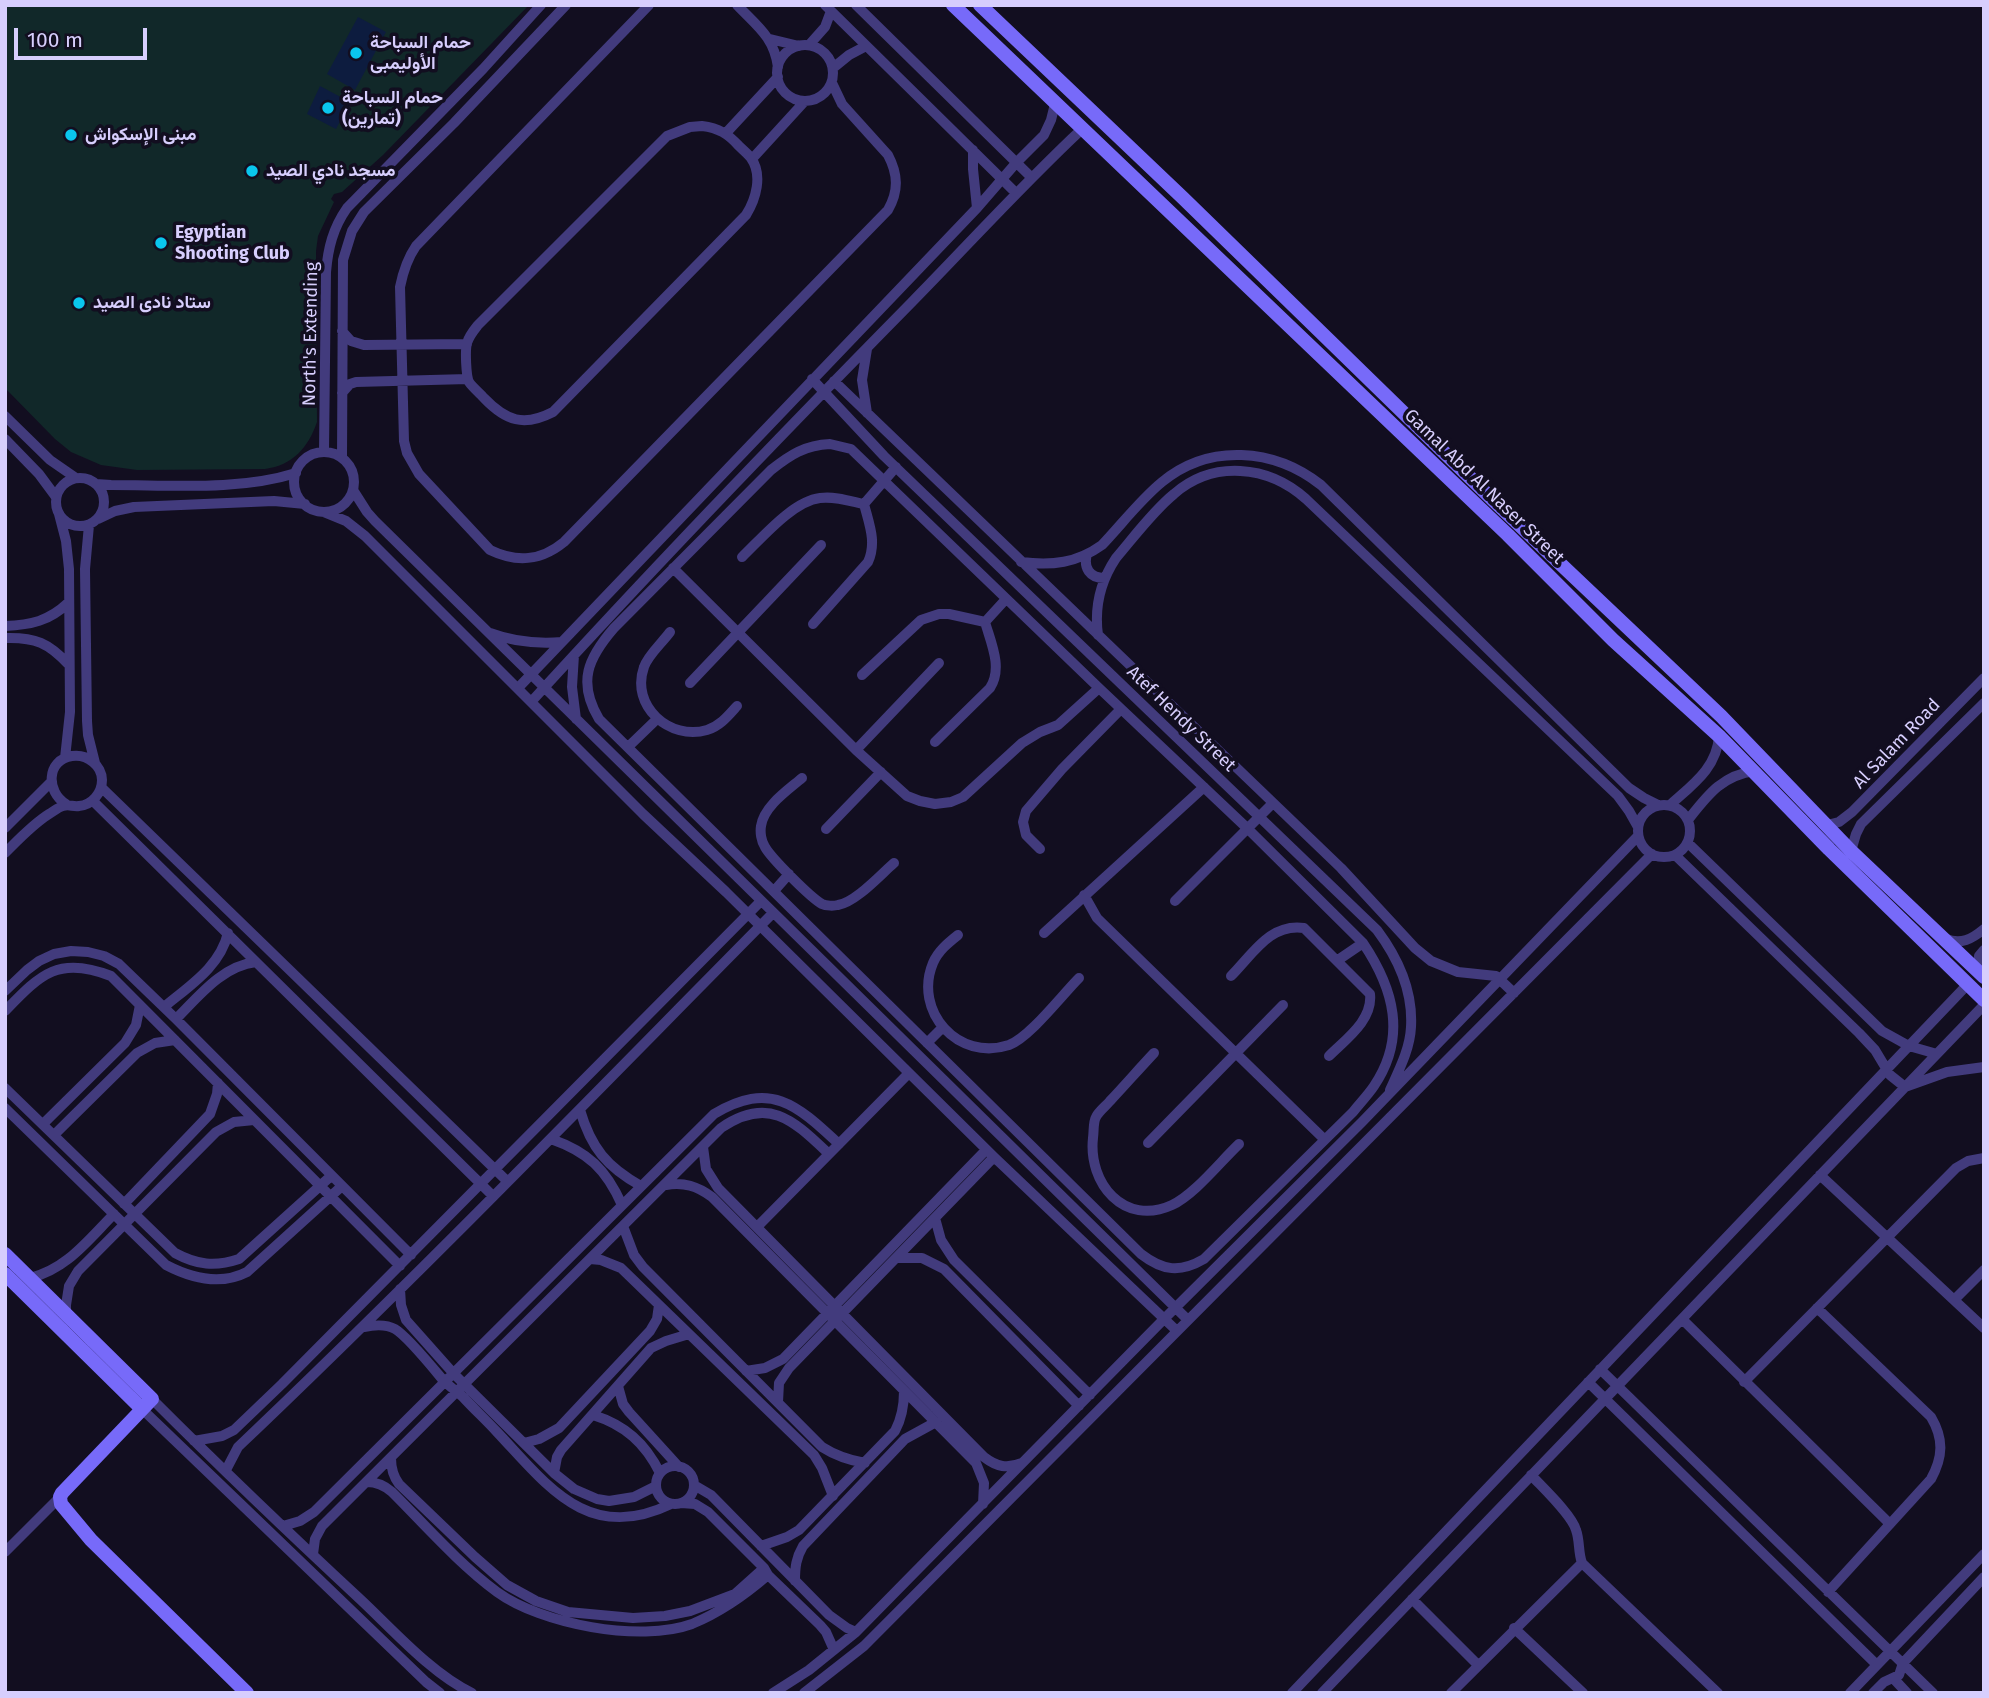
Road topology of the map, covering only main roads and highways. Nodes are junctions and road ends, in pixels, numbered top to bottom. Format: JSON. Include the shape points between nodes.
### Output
{"nodes":[{"id":1,"x":953,"y":5,"type":"edge"},
{"id":2,"x":980,"y":5,"type":"edge"},
{"id":3,"x":1493,"y":500,"type":"junction"},
{"id":4,"x":1482,"y":511,"type":"junction"},
{"id":5,"x":1519,"y":524,"type":"junction"},
{"id":6,"x":1508,"y":536,"type":"junction"},
{"id":7,"x":1981,"y":974,"type":"edge"},
{"id":8,"x":1984,"y":1000,"type":"edge"},
{"id":9,"x":5,"y":1254,"type":"edge"},
{"id":10,"x":5,"y":1274,"type":"edge"},
{"id":11,"x":147,"y":1404,"type":"junction"},
{"id":12,"x":247,"y":1693,"type":"edge"}],
"edges":[{"from":1,"to":4,"type":"main road","name":"Gamal Abd Al Naser Street"},
{"from":2,"to":3,"type":"main road","name":"Gamal Abd Al Naser Street"},
{"from":3,"to":4,"type":"main road","via":[[1492,508]]},
{"from":3,"to":5,"type":"main road","name":"Gamal Abd Al Naser Street"},
{"from":4,"to":6,"type":"main road","name":"Gamal Abd Al Naser Street"},
{"from":5,"to":6,"type":"main road","via":[[1509,527]]},
{"from":5,"to":7,"type":"main road","name":"Gamal Abd Al Naser Street"},
{"from":6,"to":8,"type":"main road","name":"Gamal Abd Al Naser Street","via":[[1612,640],[1755,771]]},
{"from":9,"to":11,"type":"main road"},
{"from":10,"to":11,"type":"main road"},
{"from":11,"to":12,"type":"main road","via":[[60,1497],[91,1540]]}]}
